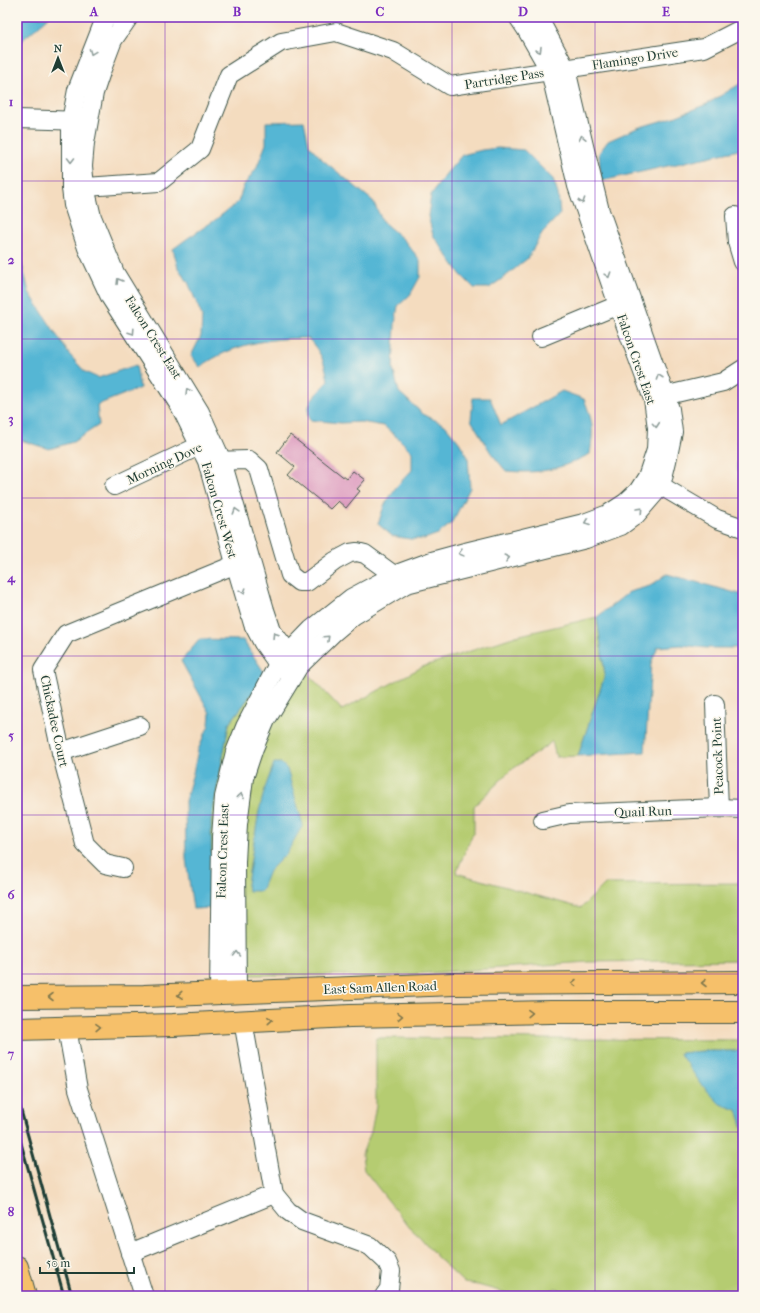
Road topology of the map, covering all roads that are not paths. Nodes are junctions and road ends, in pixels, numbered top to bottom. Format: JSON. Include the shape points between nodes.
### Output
{"nodes":[{"id":1,"x":518,"y":17,"type":"edge"},
{"id":2,"x":538,"y":17,"type":"edge"},
{"id":3,"x":103,"y":18,"type":"edge"},
{"id":4,"x":124,"y":24,"type":"edge"},
{"id":5,"x":743,"y":28,"type":"edge"},
{"id":6,"x":558,"y":70,"type":"junction"},
{"id":7,"x":17,"y":119,"type":"edge"},
{"id":8,"x":80,"y":121,"type":"junction"},
{"id":9,"x":78,"y":188,"type":"junction"},
{"id":10,"x":735,"y":216,"type":"dead end"},
{"id":11,"x":743,"y":262,"type":"edge"},
{"id":12,"x":625,"y":302,"type":"junction"},
{"id":13,"x":541,"y":337,"type":"dead end"},
{"id":14,"x":743,"y":369,"type":"edge"},
{"id":15,"x":659,"y":397,"type":"junction"},
{"id":16,"x":210,"y":452,"type":"junction"},
{"id":17,"x":654,"y":482,"type":"junction"},
{"id":18,"x":114,"y":486,"type":"dead end"},
{"id":19,"x":743,"y":528,"type":"edge"},
{"id":20,"x":242,"y":561,"type":"junction"},
{"id":21,"x":400,"y":579,"type":"junction"},
{"id":22,"x":289,"y":665,"type":"junction"},
{"id":23,"x":715,"y":704,"type":"dead end"},
{"id":24,"x":140,"y":726,"type":"dead end"},
{"id":25,"x":61,"y":752,"type":"junction"},
{"id":26,"x":719,"y":808,"type":"junction"},
{"id":27,"x":743,"y":809,"type":"edge"},
{"id":28,"x":543,"y":820,"type":"dead end"},
{"id":29,"x":123,"y":868,"type":"dead end"},
{"id":30,"x":743,"y":982,"type":"edge"},
{"id":31,"x":228,"y":993,"type":"junction"},
{"id":32,"x":17,"y":997,"type":"edge"},
{"id":33,"x":743,"y":1012,"type":"edge"},
{"id":34,"x":243,"y":1021,"type":"junction"},
{"id":35,"x":67,"y":1028,"type":"junction"},
{"id":36,"x":17,"y":1029,"type":"edge"},
{"id":37,"x":274,"y":1194,"type":"junction"},
{"id":38,"x":130,"y":1253,"type":"junction"},
{"id":39,"x":17,"y":1267,"type":"edge"},
{"id":40,"x":25,"y":1296,"type":"edge"},
{"id":41,"x":144,"y":1296,"type":"edge"},
{"id":42,"x":384,"y":1296,"type":"edge"}],
"edges":[{"from":1,"to":6,"type":"street","name":"Falcon Crest East","one_way":true},
{"from":2,"to":6,"type":"street"},
{"from":3,"to":4,"type":"street"},
{"from":3,"to":8,"type":"street","one_way":true,"via":[[77,90]]},
{"from":4,"to":8,"type":"street","via":[[113,40],[94,93]]},
{"from":5,"to":6,"type":"street","name":"Flamingo Drive","via":[[704,48]]},
{"from":6,"to":9,"type":"street","name":"Partridge Pass","via":[[450,86],[393,51],[336,32],[280,42],[229,75],[200,149],[160,182]]},
{"from":6,"to":12,"type":"street","name":"Falcon Crest East","via":[[582,171],[600,210]]},
{"from":7,"to":8,"type":"street"},
{"from":8,"to":9,"type":"street","name":"Falcon Crest West"},
{"from":9,"to":16,"type":"street","name":"Falcon Crest West","via":[[73,205],[87,248],[110,297],[126,308],[180,408]]},
{"from":10,"to":11,"type":"street","via":[[737,242]]},
{"from":12,"to":13,"type":"street"},
{"from":12,"to":15,"type":"street","name":"Falcon Crest East"},
{"from":14,"to":15,"type":"street","via":[[723,382]]},
{"from":15,"to":17,"type":"street","name":"Falcon Crest East","via":[[670,409],[673,432],[667,461]]},
{"from":16,"to":18,"type":"street","name":"Morning Dove"},
{"from":16,"to":20,"type":"street","name":"Falcon Crest West"},
{"from":16,"to":21,"type":"street","via":[[249,460],[259,470],[290,575],[299,582],[307,582],[335,561],[357,552],[365,554]]},
{"from":17,"to":19,"type":"street","via":[[718,519]]},
{"from":17,"to":21,"type":"street","name":"Falcon Crest East","via":[[636,515],[621,526],[586,539],[542,542]]},
{"from":20,"to":22,"type":"street","name":"Falcon Crest West","via":[[253,624],[263,643]]},
{"from":20,"to":25,"type":"street","name":"Chickadee Court","via":[[66,634],[43,670]]},
{"from":21,"to":22,"type":"street","name":"Falcon Crest East"},
{"from":22,"to":31,"type":"street","name":"Falcon Crest East","via":[[254,748],[230,822],[220,837]]},
{"from":23,"to":26,"type":"street","name":"Peacock Point"},
{"from":24,"to":25,"type":"street"},
{"from":25,"to":29,"type":"street","name":"Chickadee Court","via":[[85,844],[105,864]]},
{"from":26,"to":27,"type":"street","name":"Quail Run"},
{"from":26,"to":28,"type":"street","name":"Quail Run","via":[[569,814]]},
{"from":30,"to":31,"type":"main road","name":"East Sam Allen Road","one_way":true,"via":[[454,984]]},
{"from":31,"to":32,"type":"main road","name":"East Sam Allen Road","one_way":true},
{"from":34,"to":33,"type":"main road","one_way":true,"via":[[551,1012]]},
{"from":35,"to":34,"type":"main road","one_way":true},
{"from":34,"to":37,"type":"street"},
{"from":35,"to":36,"type":"main road"},
{"from":35,"to":38,"type":"street","via":[[78,1089]]},
{"from":37,"to":38,"type":"street"},
{"from":37,"to":42,"type":"street","via":[[288,1211],[302,1221],[370,1246],[387,1262],[391,1271],[389,1289]]},
{"from":38,"to":41,"type":"street"},
{"from":39,"to":40,"type":"main road"}]}
